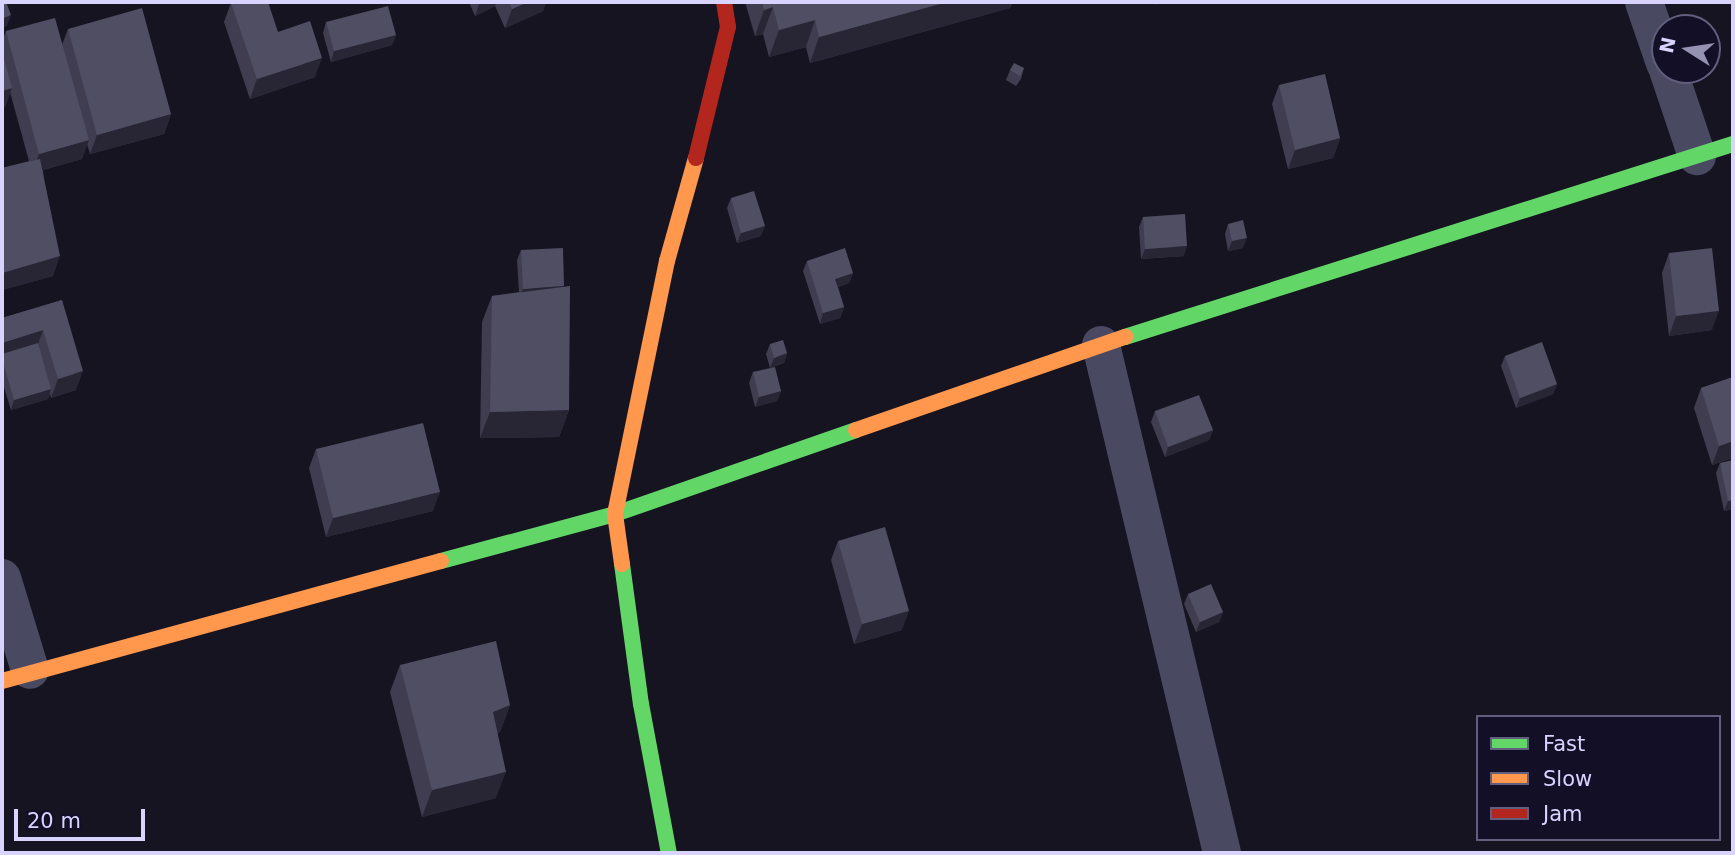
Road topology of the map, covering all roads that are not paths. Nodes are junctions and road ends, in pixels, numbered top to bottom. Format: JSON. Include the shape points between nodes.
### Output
{"nodes":[{"id":1,"x":724,"y":2,"type":"edge"},
{"id":2,"x":1644,"y":2,"type":"edge"},
{"id":3,"x":1651,"y":22,"type":"edge"},
{"id":4,"x":1673,"y":84,"type":"edge"},
{"id":5,"x":1733,"y":144,"type":"edge"},
{"id":6,"x":1697,"y":156,"type":"junction"},
{"id":7,"x":1101,"y":345,"type":"junction"},
{"id":8,"x":615,"y":514,"type":"junction"},
{"id":9,"x":2,"y":578,"type":"edge"},
{"id":10,"x":16,"y":676,"type":"edge"},
{"id":11,"x":669,"y":853,"type":"edge"},
{"id":12,"x":1222,"y":853,"type":"edge"}],
"edges":[{"from":1,"to":8,"type":"main road","via":[[728,27],[718,74],[667,261]]},
{"from":2,"to":3,"type":"street"},
{"from":4,"to":6,"type":"street"},
{"from":5,"to":6,"type":"main road"},
{"from":6,"to":7,"type":"main road"},
{"from":7,"to":8,"type":"main road"},
{"from":7,"to":12,"type":"street"},
{"from":8,"to":10,"type":"main road"},
{"from":8,"to":11,"type":"main road","via":[[641,704]]},
{"from":9,"to":10,"type":"street"}]}
